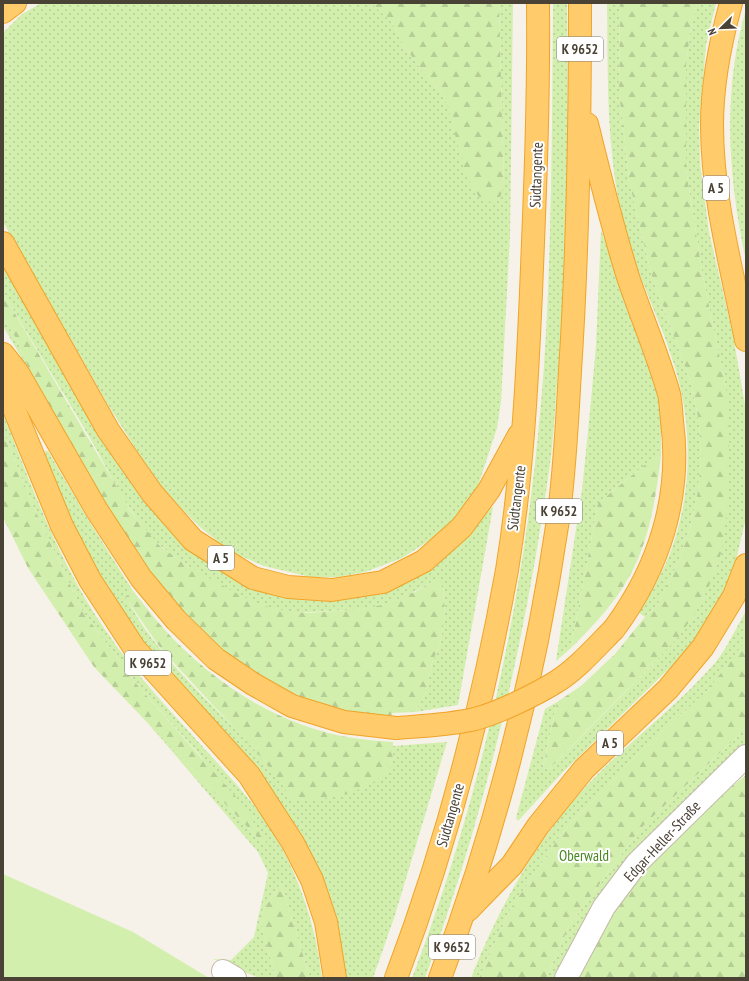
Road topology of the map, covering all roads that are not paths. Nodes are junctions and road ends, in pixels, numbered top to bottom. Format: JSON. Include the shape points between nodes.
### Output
{"nodes":[{"id":1,"x":15,"y":3,"type":"edge"},
{"id":2,"x":538,"y":3,"type":"edge"},
{"id":3,"x":580,"y":3,"type":"edge"},
{"id":4,"x":731,"y":3,"type":"edge"},
{"id":5,"x":3,"y":12,"type":"edge"},
{"id":6,"x":580,"y":95,"type":"junction"},
{"id":7,"x":3,"y":243,"type":"edge"},
{"id":8,"x":746,"y":340,"type":"edge"},
{"id":9,"x":3,"y":354,"type":"edge"},
{"id":10,"x":3,"y":382,"type":"edge"},
{"id":11,"x":525,"y":425,"type":"junction"},
{"id":12,"x":746,"y":565,"type":"edge"},
{"id":13,"x":746,"y":756,"type":"edge"},
{"id":14,"x":463,"y":915,"type":"junction"},
{"id":15,"x":335,"y":978,"type":"edge"},
{"id":16,"x":396,"y":978,"type":"edge"},
{"id":17,"x":440,"y":978,"type":"edge"},
{"id":18,"x":566,"y":978,"type":"edge"}],
"edges":[{"from":1,"to":5,"type":"highway"},
{"from":2,"to":11,"type":"highway","name":"Südtangente","number":"K 9652","via":[[538,138]]},
{"from":3,"to":6,"type":"highway","number":"K 9652"},
{"from":4,"to":8,"type":"highway","number":"A 5","via":[[716,73],[712,125],[713,152],[720,214]]},
{"from":6,"to":9,"type":"highway","number":"K 9652","bridge":true,"via":[[614,231],[669,395],[676,449],[674,490],[662,536],[647,577],[614,629],[556,682],[518,702],[476,719],[437,726],[396,728],[344,722],[292,706],[216,659],[176,620],[141,578],[96,510],[18,373]]},
{"from":6,"to":14,"type":"highway","number":"K 9652","via":[[577,267],[558,518],[532,662],[514,740]]},
{"from":7,"to":11,"type":"highway","number":"A 5","via":[[108,430],[152,493],[193,540],[253,578],[288,586],[332,590],[383,582],[424,561],[462,527],[478,506]]},
{"from":10,"to":15,"type":"highway","number":"K 9652","via":[[62,526],[90,580],[135,649],[249,775],[293,843],[312,880],[326,922]]},
{"from":11,"to":16,"type":"highway","name":"Südtangente","number":"K 9652","via":[[507,568],[468,752],[443,843]]},
{"from":12,"to":14,"type":"highway","number":"A 5","via":[[724,614],[689,664],[668,689],[584,769],[542,821],[512,865]]},
{"from":13,"to":18,"type":"lane","name":"Edgar-Heller-Straße","via":[[637,863],[604,907]]},
{"from":14,"to":17,"type":"highway","number":"K 9652"}]}
